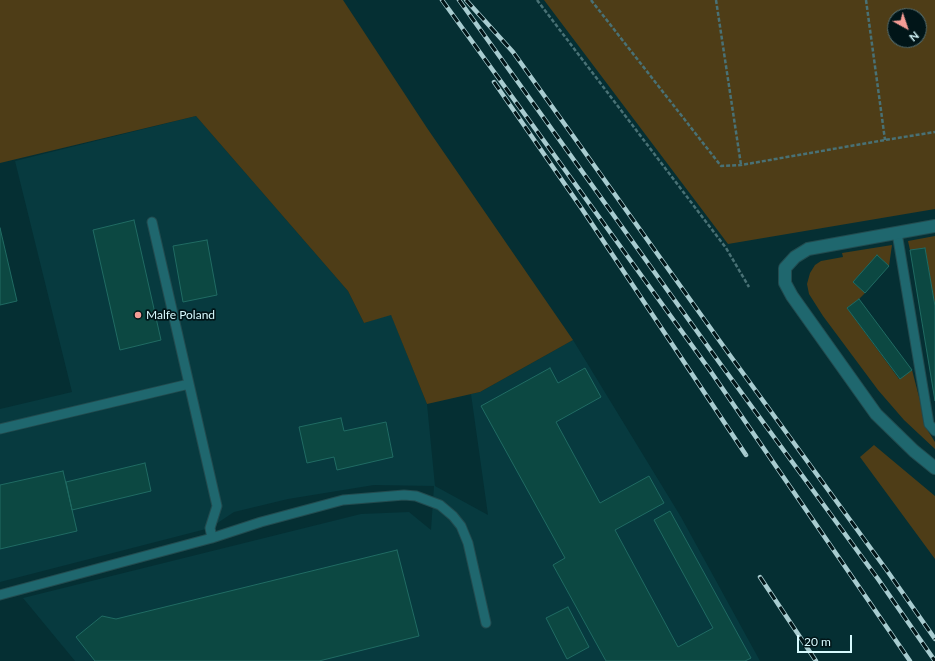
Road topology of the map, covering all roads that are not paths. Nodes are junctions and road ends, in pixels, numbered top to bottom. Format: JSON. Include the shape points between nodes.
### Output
{"nodes":[{"id":1,"x":152,"y":222,"type":"dead end"},
{"id":2,"x":935,"y":226,"type":"edge"},
{"id":3,"x":897,"y":233,"type":"junction"},
{"id":4,"x":189,"y":384,"type":"junction"},
{"id":5,"x":0,"y":429,"type":"edge"},
{"id":6,"x":935,"y":430,"type":"edge"},
{"id":7,"x":935,"y":468,"type":"edge"},
{"id":8,"x":212,"y":538,"type":"junction"},
{"id":9,"x":0,"y":595,"type":"edge"},
{"id":10,"x":486,"y":623,"type":"dead end"}],
"edges":[{"from":1,"to":4,"type":"lane"},
{"from":2,"to":3,"type":"street"},
{"from":3,"to":6,"type":"lane","via":[[929,424]]},
{"from":3,"to":7,"type":"street","via":[[808,249],[795,257],[785,268],[786,283],[792,296],[876,414]]},
{"from":4,"to":5,"type":"lane"},
{"from":4,"to":8,"type":"lane","via":[[217,506],[210,528]]},
{"from":8,"to":9,"type":"lane"},
{"from":8,"to":10,"type":"lane","via":[[343,500],[416,496],[440,505],[461,526],[468,543]]}]}
